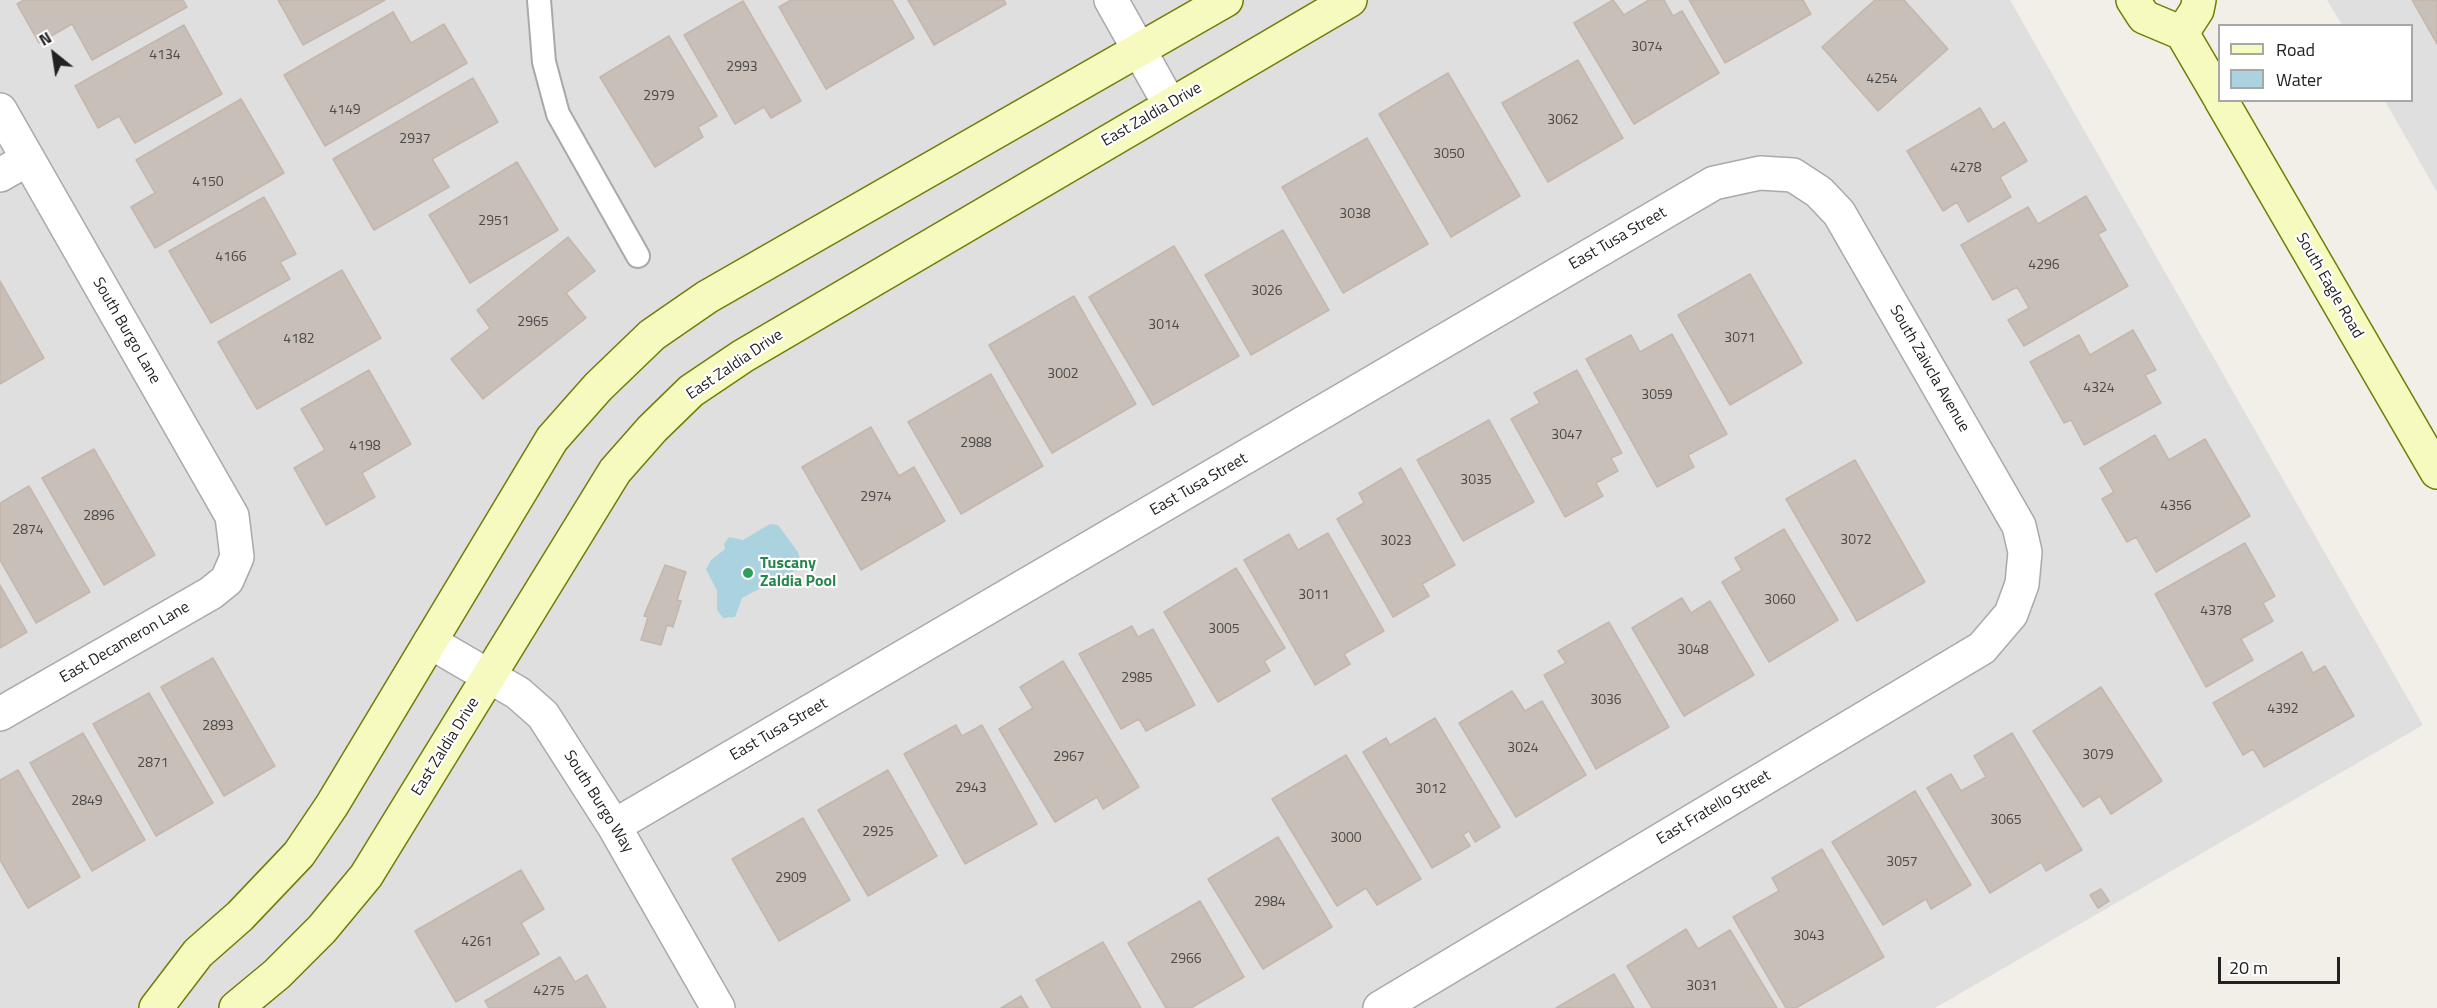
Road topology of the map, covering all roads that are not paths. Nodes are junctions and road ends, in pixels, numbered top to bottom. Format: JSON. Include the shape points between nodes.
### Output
{"nodes":[{"id":1,"x":539,"y":0,"type":"edge"},
{"id":2,"x":1112,"y":0,"type":"edge"},
{"id":3,"x":1226,"y":0,"type":"edge"},
{"id":4,"x":1350,"y":0,"type":"edge"},
{"id":5,"x":2133,"y":0,"type":"edge"},
{"id":6,"x":2199,"y":0,"type":"edge"},
{"id":7,"x":2182,"y":33,"type":"junction"},
{"id":8,"x":1139,"y":50,"type":"junction"},
{"id":9,"x":2218,"y":96,"type":"edge"},
{"id":10,"x":2222,"y":102,"type":"edge"},
{"id":11,"x":1170,"y":105,"type":"junction"},
{"id":12,"x":0,"y":110,"type":"edge"},
{"id":13,"x":28,"y":159,"type":"junction"},
{"id":14,"x":0,"y":175,"type":"edge"},
{"id":15,"x":1793,"y":175,"type":"joint"},
{"id":16,"x":638,"y":256,"type":"dead end"},
{"id":17,"x":2437,"y":472,"type":"edge"},
{"id":18,"x":237,"y":557,"type":"joint"},
{"id":19,"x":2022,"y":584,"type":"joint"},
{"id":20,"x":430,"y":642,"type":"junction"},
{"id":21,"x":490,"y":676,"type":"junction"},
{"id":22,"x":0,"y":714,"type":"edge"},
{"id":23,"x":614,"y":826,"type":"junction"},
{"id":24,"x":156,"y":1008,"type":"edge"},
{"id":25,"x":236,"y":1008,"type":"edge"},
{"id":26,"x":717,"y":1008,"type":"edge"},
{"id":27,"x":1380,"y":1008,"type":"edge"}],
"edges":[{"from":1,"to":16,"type":"lane","via":[[544,62],[558,114]]},
{"from":2,"to":8,"type":"street"},
{"from":3,"to":8,"type":"street"},
{"from":4,"to":11,"type":"street","name":"East Zaldia Drive"},
{"from":5,"to":7,"type":"street","via":[[2144,17]]},
{"from":6,"to":7,"type":"street"},
{"from":7,"to":9,"type":"street","name":"South Eagle Road"},
{"from":8,"to":11,"type":"street"},
{"from":8,"to":20,"type":"street","via":[[707,297],[652,334],[552,439]]},
{"from":10,"to":17,"type":"street","name":"South Eagle Road"},
{"from":11,"to":21,"type":"street","name":"East Zaldia Drive","via":[[742,356],[692,392],[615,471]]},
{"from":12,"to":13,"type":"street","name":"South Burgo Lane"},
{"from":13,"to":14,"type":"street"},
{"from":13,"to":18,"type":"street","name":"South Burgo Lane","via":[[232,516]]},
{"from":15,"to":19,"type":"street","name":"South Zaivcla Avenue","via":[[1819,192],[1839,213],[2019,526],[2025,552]]},
{"from":15,"to":23,"type":"street","name":"East Tusa Street","via":[[1760,173],[1714,183]]},
{"from":18,"to":22,"type":"street","name":"East Decameron Lane","via":[[227,580],[212,594]]},
{"from":19,"to":27,"type":"street","name":"East Fratello Street","via":[[2011,614],[1982,648]]},
{"from":20,"to":21,"type":"street","name":"South Burgo Way"},
{"from":20,"to":24,"type":"street","via":[[299,854],[198,953]]},
{"from":21,"to":23,"type":"street","name":"South Burgo Way","via":[[543,715]]},
{"from":21,"to":25,"type":"street","name":"East Zaldia Drive","via":[[366,876],[322,929]]},
{"from":23,"to":26,"type":"street","name":"South Burgo Way"}]}
